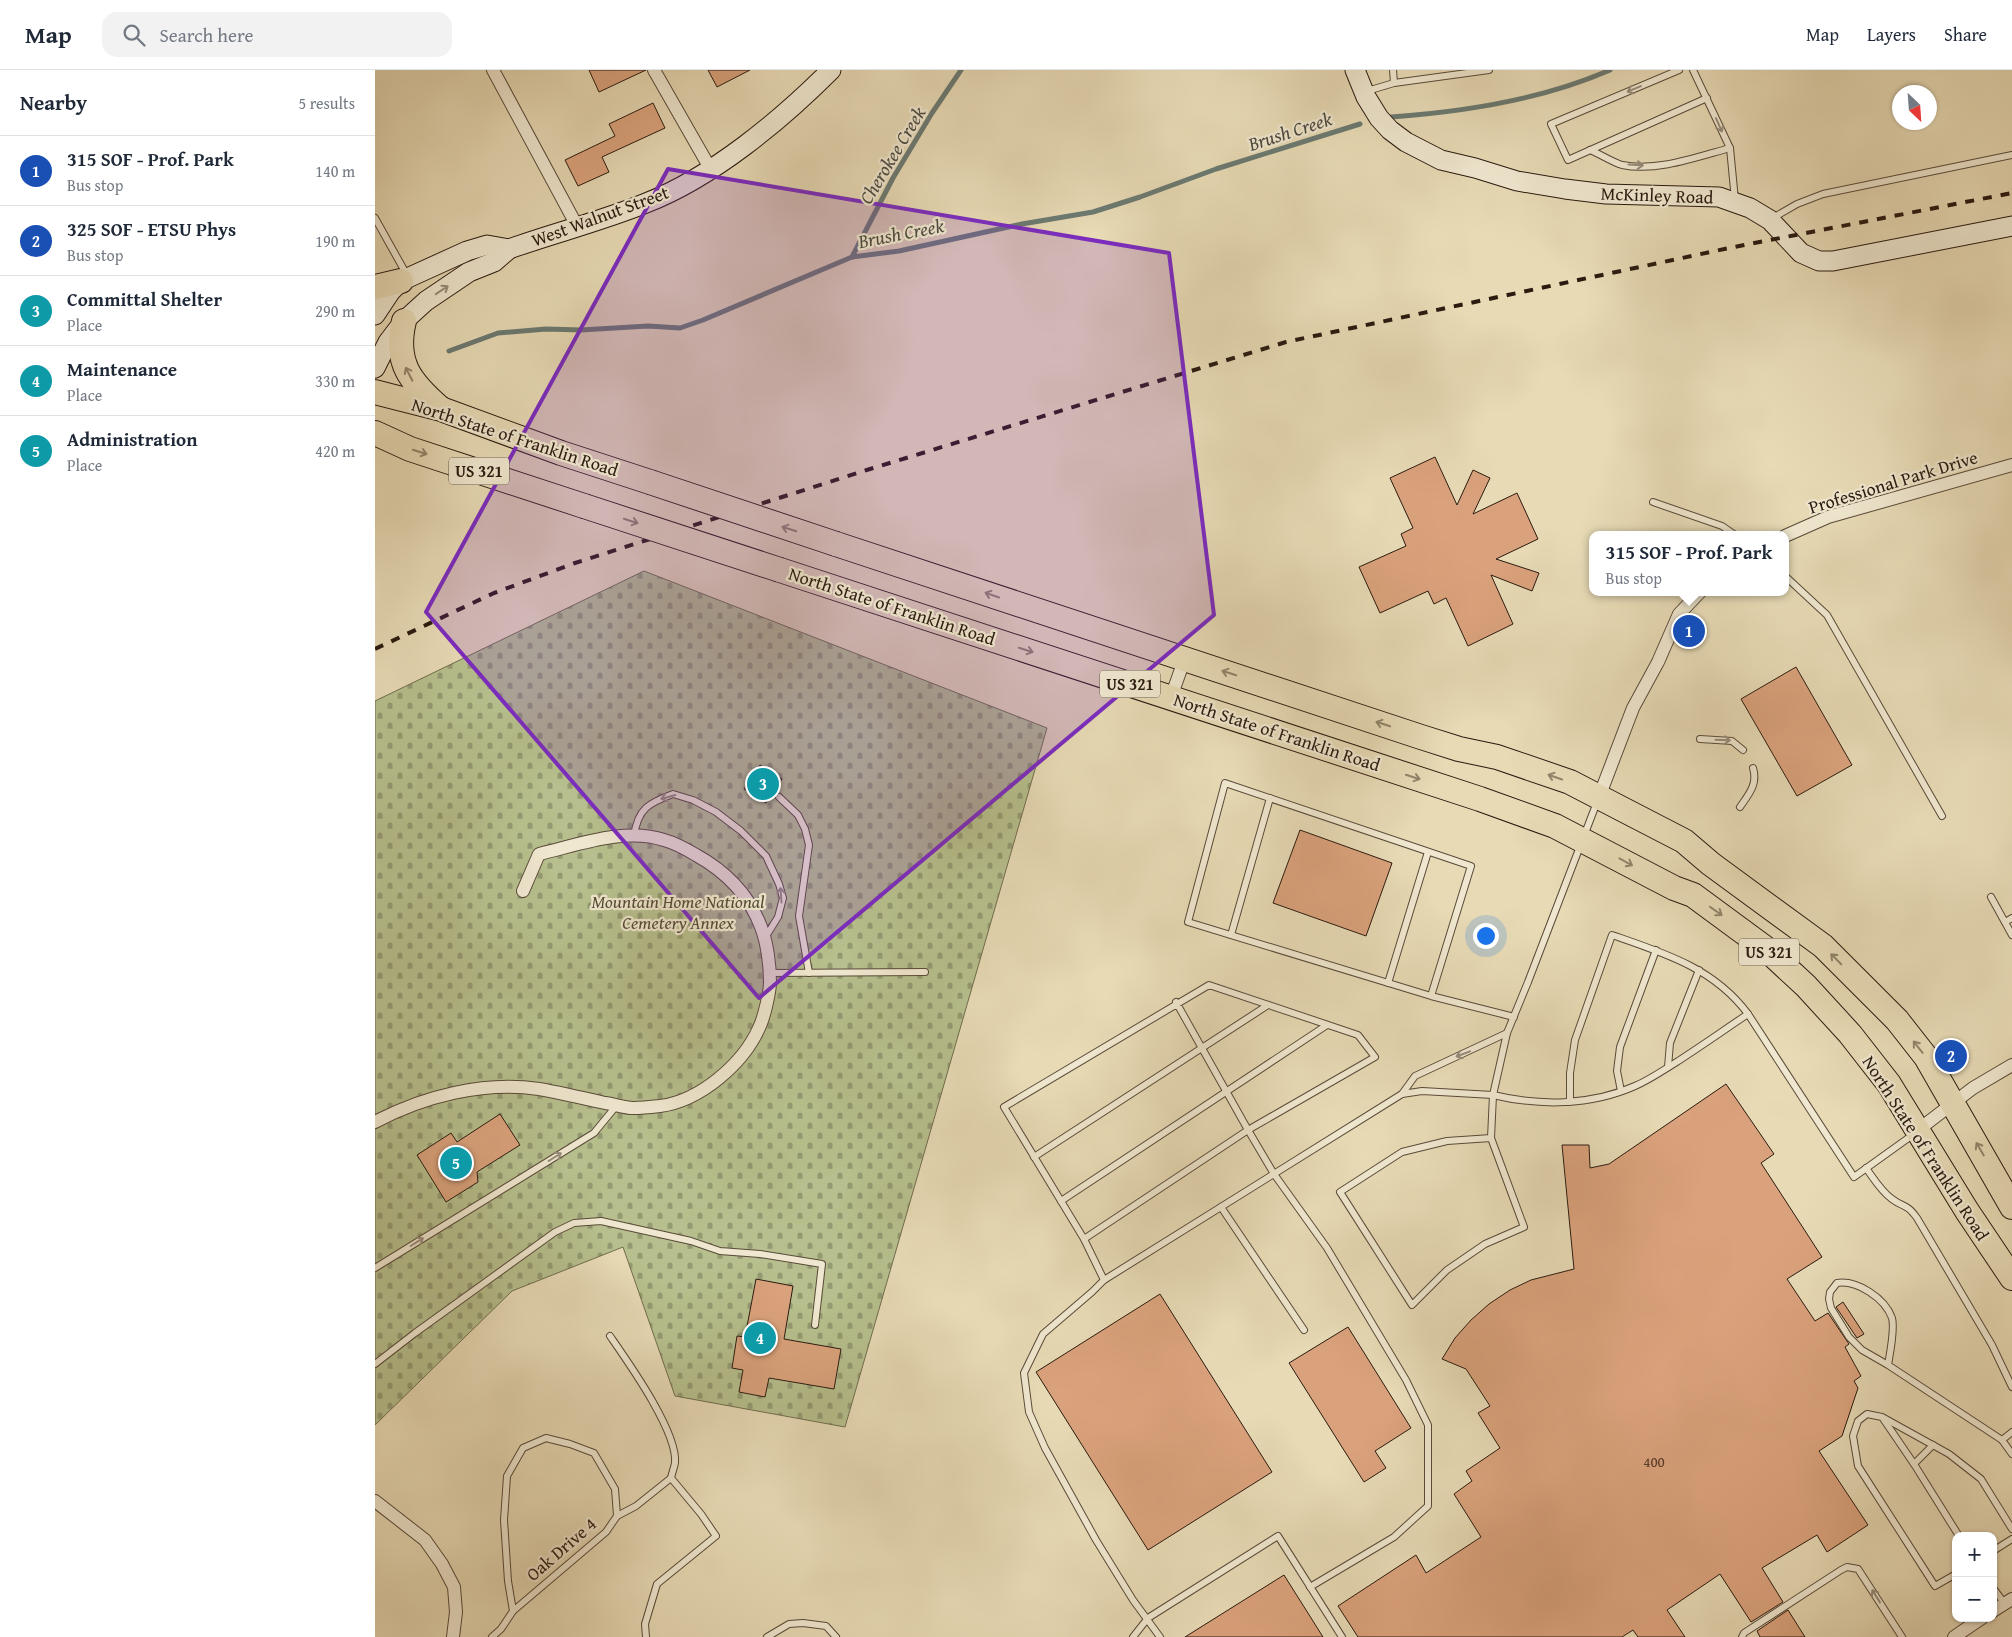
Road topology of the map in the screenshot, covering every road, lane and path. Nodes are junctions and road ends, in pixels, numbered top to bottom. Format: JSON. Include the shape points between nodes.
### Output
{"nodes":[{"id":1,"x":493,"y":70,"type":"edge"},
{"id":2,"x":654,"y":70,"type":"edge"},
{"id":3,"x":1355,"y":70,"type":"edge"},
{"id":4,"x":1393,"y":70,"type":"edge"},
{"id":5,"x":1431,"y":70,"type":"edge"},
{"id":6,"x":1489,"y":70,"type":"edge"},
{"id":7,"x":1679,"y":70,"type":"edge"},
{"id":8,"x":1693,"y":70,"type":"edge"},
{"id":9,"x":820,"y":74,"type":"edge"},
{"id":10,"x":1432,"y":79,"type":"junction"},
{"id":11,"x":1394,"y":83,"type":"junction"},
{"id":12,"x":1363,"y":92,"type":"junction"},
{"id":13,"x":1707,"y":98,"type":"junction"},
{"id":14,"x":1729,"y":148,"type":"junction"},
{"id":15,"x":1590,"y":150,"type":"junction"},
{"id":16,"x":2012,"y":155,"type":"edge"},
{"id":17,"x":710,"y":168,"type":"junction"},
{"id":18,"x":1735,"y":202,"type":"junction"},
{"id":19,"x":375,"y":218,"type":"edge"},
{"id":20,"x":1770,"y":220,"type":"junction"},
{"id":21,"x":577,"y":226,"type":"junction"},
{"id":22,"x":2012,"y":226,"type":"edge"},
{"id":23,"x":509,"y":249,"type":"junction"},
{"id":24,"x":405,"y":280,"type":"junction"},
{"id":25,"x":375,"y":287,"type":"edge"},
{"id":26,"x":375,"y":315,"type":"edge"},
{"id":27,"x":404,"y":320,"type":"junction"},
{"id":28,"x":375,"y":368,"type":"edge"},
{"id":29,"x":375,"y":392,"type":"edge"},
{"id":30,"x":441,"y":410,"type":"junction"},
{"id":31,"x":375,"y":433,"type":"edge"},
{"id":32,"x":2012,"y":465,"type":"edge"},
{"id":33,"x":1653,"y":502,"type":"dead end"},
{"id":34,"x":1729,"y":531,"type":"edge"},
{"id":35,"x":1789,"y":534,"type":"edge"},
{"id":36,"x":1789,"y":580,"type":"edge"},
{"id":37,"x":1696,"y":596,"type":"edge"},
{"id":38,"x":1185,"y":658,"type":"junction"},
{"id":39,"x":1171,"y":697,"type":"junction"},
{"id":40,"x":1700,"y":739,"type":"dead end"},
{"id":41,"x":1743,"y":750,"type":"dead end"},
{"id":42,"x":1753,"y":768,"type":"dead end"},
{"id":43,"x":779,"y":797,"type":"dead end"},
{"id":44,"x":1599,"y":797,"type":"junction"},
{"id":45,"x":1270,"y":798,"type":"junction"},
{"id":46,"x":1740,"y":807,"type":"dead end"},
{"id":47,"x":1941,"y":816,"type":"dead end"},
{"id":48,"x":634,"y":836,"type":"junction"},
{"id":49,"x":1583,"y":839,"type":"junction"},
{"id":50,"x":1428,"y":852,"type":"junction"},
{"id":51,"x":523,"y":891,"type":"dead end"},
{"id":52,"x":1991,"y":897,"type":"dead end"},
{"id":53,"x":2012,"y":918,"type":"edge"},
{"id":54,"x":2005,"y":922,"type":"junction"},
{"id":55,"x":1231,"y":935,"type":"junction"},
{"id":56,"x":2012,"y":935,"type":"edge"},
{"id":57,"x":764,"y":940,"type":"junction"},
{"id":58,"x":1656,"y":950,"type":"junction"},
{"id":59,"x":1699,"y":970,"type":"junction"},
{"id":60,"x":925,"y":972,"type":"dead end"},
{"id":61,"x":769,"y":973,"type":"junction"},
{"id":62,"x":809,"y":973,"type":"junction"},
{"id":63,"x":1388,"y":983,"type":"junction"},
{"id":64,"x":1431,"y":996,"type":"junction"},
{"id":65,"x":1176,"y":1002,"type":"junction"},
{"id":66,"x":1268,"y":1005,"type":"junction"},
{"id":67,"x":1748,"y":1014,"type":"junction"},
{"id":68,"x":1514,"y":1016,"type":"junction"},
{"id":69,"x":1327,"y":1025,"type":"junction"},
{"id":70,"x":1507,"y":1033,"type":"junction"},
{"id":71,"x":1201,"y":1047,"type":"junction"},
{"id":72,"x":2012,"y":1065,"type":"edge"},
{"id":73,"x":1668,"y":1067,"type":"junction"},
{"id":74,"x":1226,"y":1091,"type":"junction"},
{"id":75,"x":1621,"y":1091,"type":"junction"},
{"id":76,"x":1402,"y":1094,"type":"junction"},
{"id":77,"x":1493,"y":1095,"type":"junction"},
{"id":78,"x":1570,"y":1102,"type":"junction"},
{"id":79,"x":1953,"y":1104,"type":"junction"},
{"id":80,"x":617,"y":1105,"type":"junction"},
{"id":81,"x":375,"y":1122,"type":"edge"},
{"id":82,"x":1249,"y":1130,"type":"junction"},
{"id":83,"x":1919,"y":1130,"type":"junction"},
{"id":84,"x":1491,"y":1138,"type":"junction"},
{"id":85,"x":1035,"y":1157,"type":"junction"},
{"id":86,"x":1866,"y":1168,"type":"junction"},
{"id":87,"x":1274,"y":1174,"type":"junction"},
{"id":88,"x":1061,"y":1201,"type":"junction"},
{"id":89,"x":1221,"y":1207,"type":"junction"},
{"id":90,"x":2012,"y":1207,"type":"edge"},
{"id":91,"x":1084,"y":1239,"type":"junction"},
{"id":92,"x":375,"y":1268,"type":"edge"},
{"id":93,"x":2012,"y":1278,"type":"edge"},
{"id":94,"x":1104,"y":1280,"type":"junction"},
{"id":95,"x":815,"y":1325,"type":"dead end"},
{"id":96,"x":1304,"y":1330,"type":"dead end"},
{"id":97,"x":610,"y":1336,"type":"dead end"},
{"id":98,"x":375,"y":1364,"type":"edge"},
{"id":99,"x":1889,"y":1365,"type":"junction"},
{"id":100,"x":2012,"y":1387,"type":"edge"},
{"id":101,"x":1882,"y":1417,"type":"junction"},
{"id":102,"x":2012,"y":1432,"type":"edge"},
{"id":103,"x":2002,"y":1440,"type":"junction"},
{"id":104,"x":1933,"y":1445,"type":"junction"},
{"id":105,"x":2012,"y":1454,"type":"edge"},
{"id":106,"x":1914,"y":1464,"type":"junction"},
{"id":107,"x":671,"y":1478,"type":"junction"},
{"id":108,"x":375,"y":1501,"type":"edge"},
{"id":109,"x":617,"y":1516,"type":"junction"},
{"id":110,"x":2012,"y":1529,"type":"edge"},
{"id":111,"x":1956,"y":1532,"type":"edge"},
{"id":112,"x":2012,"y":1539,"type":"edge"},
{"id":113,"x":1997,"y":1548,"type":"edge"},
{"id":114,"x":1952,"y":1576,"type":"edge"},
{"id":115,"x":1310,"y":1588,"type":"junction"},
{"id":116,"x":1997,"y":1591,"type":"edge"},
{"id":117,"x":2008,"y":1601,"type":"edge"},
{"id":118,"x":1997,"y":1608,"type":"edge"},
{"id":119,"x":513,"y":1610,"type":"junction"},
{"id":120,"x":1148,"y":1618,"type":"junction"},
{"id":121,"x":1976,"y":1622,"type":"edge"},
{"id":122,"x":453,"y":1637,"type":"edge"},
{"id":123,"x":491,"y":1637,"type":"edge"},
{"id":124,"x":646,"y":1637,"type":"edge"},
{"id":125,"x":767,"y":1637,"type":"edge"},
{"id":126,"x":836,"y":1637,"type":"edge"},
{"id":127,"x":1133,"y":1637,"type":"edge"},
{"id":128,"x":1159,"y":1637,"type":"edge"},
{"id":129,"x":1341,"y":1637,"type":"edge"},
{"id":130,"x":1741,"y":1637,"type":"edge"},
{"id":131,"x":1902,"y":1637,"type":"edge"},
{"id":132,"x":1954,"y":1637,"type":"edge"}],
"edges":[{"from":1,"to":21,"type":"street"},
{"from":2,"to":17,"type":"street"},
{"from":3,"to":12,"type":"street","name":"McKinley Road"},
{"from":4,"to":11,"type":"lane"},
{"from":5,"to":10,"type":"lane"},
{"from":6,"to":10,"type":"lane"},
{"from":7,"to":15,"type":"lane","one_way":true,"via":[[1551,124],[1568,160]]},
{"from":8,"to":13,"type":"lane"},
{"from":9,"to":17,"type":"street","name":"West Walnut Street","via":[[775,123]]},
{"from":10,"to":11,"type":"lane"},
{"from":11,"to":12,"type":"lane"},
{"from":12,"to":18,"type":"street","name":"McKinley Road","via":[[1390,130],[1441,160],[1517,181],[1565,189],[1605,194],[1719,196]]},
{"from":13,"to":14,"type":"lane","one_way":true},
{"from":13,"to":15,"type":"lane"},
{"from":15,"to":14,"type":"lane","one_way":true,"via":[[1621,164],[1649,166]]},
{"from":14,"to":18,"type":"lane"},
{"from":16,"to":20,"type":"lane","via":[[1823,194]]},
{"from":17,"to":21,"type":"street","name":"West Walnut Street","via":[[680,188],[647,203]]},
{"from":18,"to":20,"type":"street","name":"McKinley Road"},
{"from":19,"to":24,"type":"lane"},
{"from":20,"to":22,"type":"street","name":"McKinley Road","via":[[1801,252],[1819,261]]},
{"from":21,"to":23,"type":"street","name":"West Walnut Street"},
{"from":23,"to":24,"type":"street","name":"West Walnut Street","via":[[487,245],[445,260]]},
{"from":27,"to":23,"type":"street","name":"West Walnut Street","one_way":true,"via":[[433,295],[469,272],[494,262]]},
{"from":24,"to":25,"type":"highway"},
{"from":24,"to":26,"type":"street","name":"West Walnut Street","via":[[391,291]]},
{"from":27,"to":28,"type":"street","name":"West Walnut Street"},
{"from":30,"to":27,"type":"highway","one_way":true,"via":[[421,392],[406,368],[400,349]]},
{"from":29,"to":30,"type":"highway","name":"North State of Franklin Road","number":"US 321"},
{"from":38,"to":30,"type":"highway","name":"North State of Franklin Road","number":"US 321","one_way":true,"bridge":true,"via":[[561,453]]},
{"from":31,"to":39,"type":"highway","name":"North State of Franklin Road","number":"US 321","one_way":true,"bridge":true,"via":[[410,449]]},
{"from":32,"to":35,"type":"street","name":"Professional Park Drive","via":[[1828,517]]},
{"from":33,"to":34,"type":"lane"},
{"from":36,"to":47,"type":"lane","via":[[1827,616]]},
{"from":37,"to":44,"type":"street","via":[[1679,614],[1633,708]]},
{"from":38,"to":39,"type":"street"},
{"from":44,"to":38,"type":"highway","name":"North State of Franklin Road","number":"US 321","one_way":true,"via":[[1570,782],[1497,757],[1459,749]]},
{"from":39,"to":49,"type":"highway","name":"North State of Franklin Road","number":"US 321","one_way":true,"via":[[1480,799]]},
{"from":40,"to":41,"type":"lane","one_way":true,"via":[[1733,740]]},
{"from":42,"to":46,"type":"lane","via":[[1756,776],[1753,787]]},
{"from":43,"to":62,"type":"lane","via":[[798,815],[809,845],[799,916]]},
{"from":44,"to":49,"type":"lane"},
{"from":79,"to":44,"type":"highway","name":"North State of Franklin Road","number":"US 321","one_way":true,"via":[[1926,1057],[1897,1020],[1823,946],[1684,841]]},
{"from":45,"to":50,"type":"lane"},
{"from":45,"to":55,"type":"lane"},
{"from":45,"to":55,"type":"lane","via":[[1225,783],[1188,922]]},
{"from":48,"to":51,"type":"street","via":[[539,854]]},
{"from":48,"to":57,"type":"street","via":[[663,839],[712,864],[752,905]]},
{"from":57,"to":48,"type":"lane","one_way":true,"via":[[778,917],[783,898],[766,856],[741,831],[716,812],[673,794],[650,803],[636,821]]},
{"from":49,"to":68,"type":"lane"},
{"from":49,"to":83,"type":"highway","name":"North State of Franklin Road","number":"US 321","one_way":true,"via":[[1693,895],[1765,948],[1850,1034]]},
{"from":50,"to":63,"type":"lane"},
{"from":50,"to":64,"type":"lane","via":[[1471,866]]},
{"from":52,"to":54,"type":"lane"},
{"from":53,"to":54,"type":"lane"},
{"from":54,"to":56,"type":"lane"},
{"from":55,"to":63,"type":"lane"},
{"from":57,"to":61,"type":"street"},
{"from":58,"to":59,"type":"lane"},
{"from":58,"to":75,"type":"lane","via":[[1620,1047],[1617,1071]]},
{"from":58,"to":78,"type":"lane","via":[[1612,934],[1575,1040]]},
{"from":59,"to":67,"type":"lane","via":[[1722,985]]},
{"from":59,"to":73,"type":"lane","via":[[1670,1043]]},
{"from":60,"to":62,"type":"lane"},
{"from":61,"to":62,"type":"lane"},
{"from":61,"to":80,"type":"street","via":[[760,1027],[742,1055],[715,1083],[692,1096],[663,1106],[631,1108]]},
{"from":63,"to":64,"type":"lane"},
{"from":64,"to":68,"type":"lane"},
{"from":65,"to":66,"type":"lane","via":[[1209,984]]},
{"from":65,"to":71,"type":"lane"},
{"from":65,"to":85,"type":"lane","via":[[1005,1107]]},
{"from":66,"to":69,"type":"lane"},
{"from":66,"to":71,"type":"lane"},
{"from":67,"to":73,"type":"lane"},
{"from":67,"to":86,"type":"lane","via":[[1854,1177]]},
{"from":68,"to":70,"type":"lane"},
{"from":69,"to":74,"type":"lane"},
{"from":69,"to":82,"type":"lane","via":[[1358,1035],[1375,1057]]},
{"from":70,"to":76,"type":"lane","one_way":true,"via":[[1415,1076]]},
{"from":70,"to":77,"type":"lane"},
{"from":71,"to":74,"type":"lane"},
{"from":71,"to":85,"type":"lane"},
{"from":72,"to":79,"type":"street"},
{"from":73,"to":75,"type":"lane"},
{"from":74,"to":82,"type":"lane"},
{"from":74,"to":88,"type":"lane"},
{"from":75,"to":78,"type":"lane"},
{"from":76,"to":77,"type":"lane","via":[[1422,1091]]},
{"from":76,"to":87,"type":"lane"},
{"from":77,"to":78,"type":"lane","via":[[1516,1100]]},
{"from":77,"to":84,"type":"lane"},
{"from":79,"to":83,"type":"street"},
{"from":90,"to":79,"type":"highway","name":"North State of Franklin Road","number":"US 321","one_way":true},
{"from":80,"to":81,"type":"street","via":[[514,1087],[477,1089],[430,1098]]},
{"from":92,"to":80,"type":"lane","one_way":true,"via":[[594,1133]]},
{"from":82,"to":87,"type":"lane"},
{"from":82,"to":91,"type":"lane"},
{"from":83,"to":86,"type":"lane"},
{"from":83,"to":93,"type":"highway","name":"North State of Franklin Road","number":"US 321"},
{"from":84,"to":84,"type":"lane","via":[[1524,1227],[1485,1244],[1447,1270],[1412,1304],[1340,1192],[1402,1152],[1447,1141]]},
{"from":85,"to":88,"type":"lane"},
{"from":86,"to":100,"type":"lane","via":[[1885,1194],[1910,1208],[1917,1218],[1992,1345]]},
{"from":87,"to":89,"type":"lane"},
{"from":87,"to":115,"type":"lane","via":[[1327,1248],[1407,1380],[1427,1425],[1428,1506],[1394,1537]]},
{"from":88,"to":91,"type":"lane"},
{"from":89,"to":94,"type":"lane"},
{"from":89,"to":96,"type":"lane"},
{"from":91,"to":94,"type":"lane"},
{"from":94,"to":120,"type":"lane","via":[[1043,1334],[1025,1373],[1029,1412],[1045,1448],[1096,1540]]},
{"from":95,"to":98,"type":"lane","via":[[822,1264],[720,1251],[681,1238],[601,1222],[575,1224],[555,1232]]},
{"from":97,"to":107,"type":"lane","via":[[636,1372],[664,1424],[675,1462]]},
{"from":99,"to":99,"type":"lane","via":[[1892,1318],[1877,1296],[1847,1282],[1837,1284],[1829,1299],[1840,1324],[1862,1350]]},
{"from":99,"to":103,"type":"lane"},
{"from":101,"to":104,"type":"lane"},
{"from":101,"to":106,"type":"lane"},
{"from":101,"to":114,"type":"lane","via":[[1867,1414],[1858,1421],[1853,1436],[1858,1466],[1935,1586]]},
{"from":102,"to":103,"type":"lane"},
{"from":103,"to":105,"type":"lane"},
{"from":104,"to":106,"type":"lane"},
{"from":104,"to":110,"type":"lane","via":[[1981,1479]]},
{"from":106,"to":111,"type":"lane"},
{"from":107,"to":109,"type":"lane","via":[[636,1506]]},
{"from":107,"to":124,"type":"lane","via":[[716,1536],[657,1584],[645,1624]]},
{"from":108,"to":122,"type":"street","via":[[425,1540],[442,1564],[454,1587]]},
{"from":109,"to":119,"type":"lane","name":"Oak Drive 4","via":[[606,1532]]},
{"from":109,"to":119,"type":"lane","name":"Oak Drive 4","via":[[615,1489],[594,1453],[546,1438],[523,1448],[507,1476],[504,1520]]},
{"from":112,"to":113,"type":"lane"},
{"from":115,"to":120,"type":"lane","via":[[1278,1536]]},
{"from":115,"to":129,"type":"lane"},
{"from":116,"to":117,"type":"lane"},
{"from":117,"to":118,"type":"street"},
{"from":119,"to":123,"type":"lane","name":"Oak Drive 4","via":[[501,1629]]},
{"from":120,"to":127,"type":"lane"},
{"from":120,"to":128,"type":"lane"},
{"from":121,"to":132,"type":"street"},
{"from":125,"to":126,"type":"lane","via":[[789,1624],[803,1623],[826,1626]]},
{"from":131,"to":130,"type":"lane","one_way":true,"via":[[1858,1570],[1847,1568],[1826,1578]]}]}
